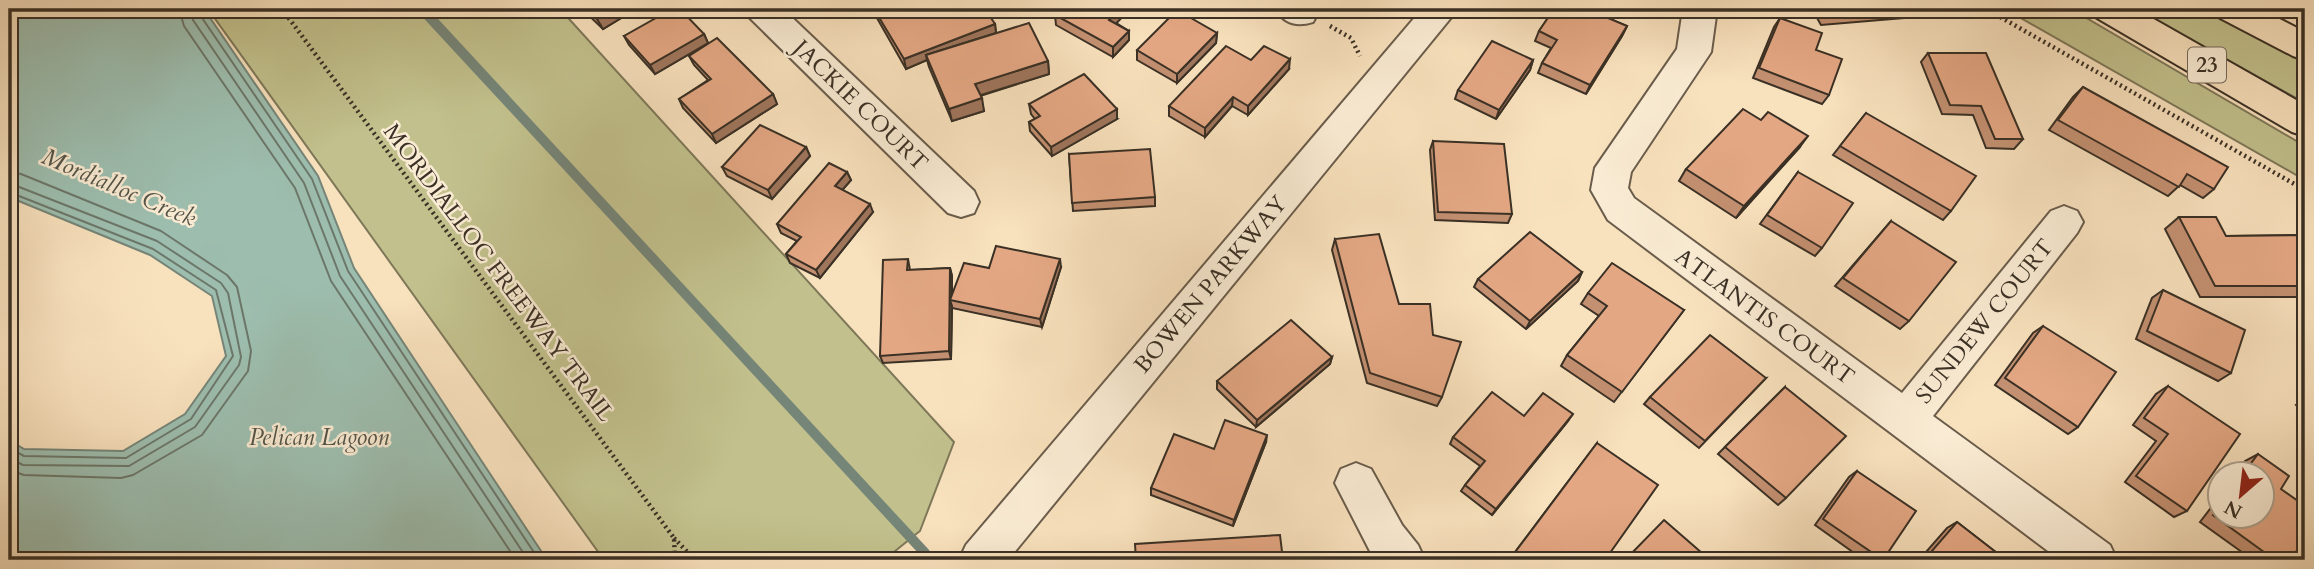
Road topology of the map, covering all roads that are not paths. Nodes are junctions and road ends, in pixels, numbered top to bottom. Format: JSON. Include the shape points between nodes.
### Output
{"nodes":[{"id":1,"x":761,"y":9,"type":"edge"},
{"id":2,"x":1441,"y":9,"type":"edge"},
{"id":3,"x":1700,"y":9,"type":"edge"},
{"id":4,"x":2109,"y":9,"type":"edge"},
{"id":5,"x":2232,"y":9,"type":"edge"},
{"id":6,"x":2305,"y":47,"type":"edge"},
{"id":7,"x":2305,"y":122,"type":"edge"},
{"id":8,"x":961,"y":202,"type":"dead end"},
{"id":9,"x":2064,"y":222,"type":"dead end"},
{"id":10,"x":1905,"y":420,"type":"junction"},
{"id":11,"x":1356,"y":483,"type":"dead end"},
{"id":12,"x":981,"y":560,"type":"edge"},
{"id":13,"x":1403,"y":560,"type":"edge"},
{"id":14,"x":2095,"y":560,"type":"edge"}],
"edges":[{"from":1,"to":8,"type":"street","name":"JACKIE COURT"},
{"from":2,"to":12,"type":"street","name":"BOWEN PARKWAY"},
{"from":3,"to":10,"type":"street","name":"ATLANTIS COURT","via":[[1694,52],[1613,168],[1609,190],[1621,209]]},
{"from":4,"to":7,"type":"main road","number":"23"},
{"from":5,"to":6,"type":"main road"},
{"from":9,"to":10,"type":"street","name":"SUNDEW COURT"},
{"from":10,"to":14,"type":"street","name":"ATLANTIS COURT"},
{"from":11,"to":13,"type":"street"}]}
